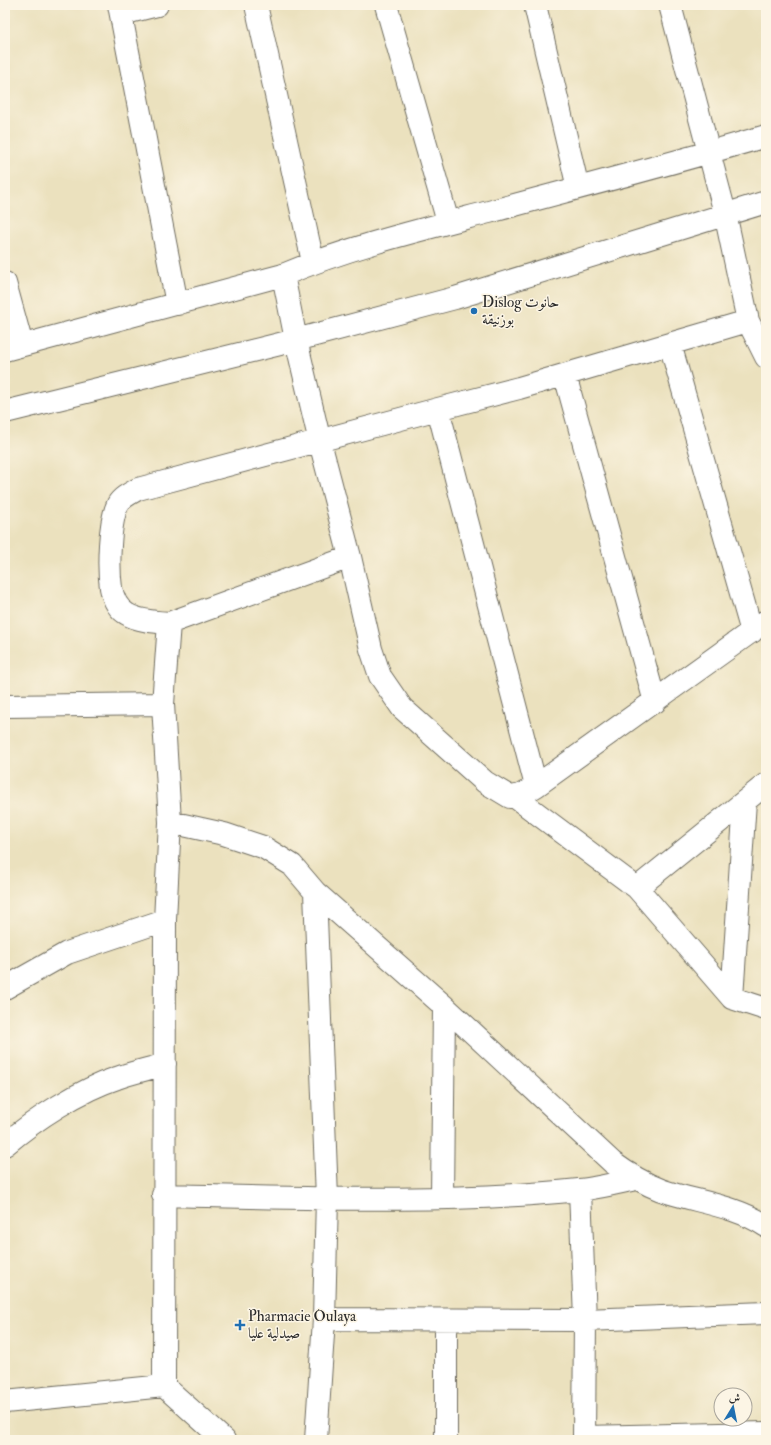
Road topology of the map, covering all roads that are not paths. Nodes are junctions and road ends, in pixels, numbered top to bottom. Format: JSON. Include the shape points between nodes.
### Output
{"nodes":[{"id":1,"x":157,"y":5,"type":"edge"},
{"id":2,"x":256,"y":5,"type":"edge"},
{"id":3,"x":386,"y":5,"type":"edge"},
{"id":4,"x":535,"y":5,"type":"edge"},
{"id":5,"x":670,"y":5,"type":"edge"},
{"id":6,"x":120,"y":9,"type":"edge"},
{"id":7,"x":766,"y":136,"type":"edge"},
{"id":8,"x":709,"y":153,"type":"junction"},
{"id":9,"x":578,"y":188,"type":"junction"},
{"id":10,"x":766,"y":202,"type":"edge"},
{"id":11,"x":725,"y":213,"type":"junction"},
{"id":12,"x":448,"y":222,"type":"junction"},
{"id":13,"x":313,"y":262,"type":"junction"},
{"id":14,"x":283,"y":275,"type":"junction"},
{"id":15,"x":5,"y":284,"type":"edge"},
{"id":16,"x":177,"y":304,"type":"junction"},
{"id":17,"x":748,"y":321,"type":"junction"},
{"id":18,"x":296,"y":340,"type":"junction"},
{"id":19,"x":670,"y":344,"type":"junction"},
{"id":20,"x":14,"y":348,"type":"edge"},
{"id":21,"x":766,"y":357,"type":"edge"},
{"id":22,"x":565,"y":375,"type":"junction"},
{"id":23,"x":438,"y":409,"type":"junction"},
{"id":24,"x":5,"y":412,"type":"edge"},
{"id":25,"x":320,"y":442,"type":"junction"},
{"id":26,"x":350,"y":557,"type":"junction"},
{"id":27,"x":168,"y":623,"type":"junction"},
{"id":28,"x":759,"y":627,"type":"edge"},
{"id":29,"x":655,"y":702,"type":"junction"},
{"id":30,"x":163,"y":704,"type":"junction"},
{"id":31,"x":5,"y":706,"type":"edge"},
{"id":32,"x":766,"y":784,"type":"edge"},
{"id":33,"x":536,"y":786,"type":"junction"},
{"id":34,"x":515,"y":797,"type":"junction"},
{"id":35,"x":745,"y":801,"type":"junction"},
{"id":36,"x":170,"y":822,"type":"junction"},
{"id":37,"x":637,"y":888,"type":"junction"},
{"id":38,"x":315,"y":892,"type":"junction"},
{"id":39,"x":165,"y":920,"type":"junction"},
{"id":40,"x":5,"y":988,"type":"edge"},
{"id":41,"x":732,"y":998,"type":"junction"},
{"id":42,"x":444,"y":1006,"type":"junction"},
{"id":43,"x":766,"y":1009,"type":"edge"},
{"id":44,"x":165,"y":1064,"type":"junction"},
{"id":45,"x":5,"y":1145,"type":"edge"},
{"id":46,"x":636,"y":1179,"type":"junction"},
{"id":47,"x":580,"y":1190,"type":"junction"},
{"id":48,"x":163,"y":1195,"type":"junction"},
{"id":49,"x":327,"y":1198,"type":"junction"},
{"id":50,"x":442,"y":1198,"type":"junction"},
{"id":51,"x":766,"y":1226,"type":"edge"},
{"id":52,"x":766,"y":1313,"type":"edge"},
{"id":53,"x":324,"y":1319,"type":"junction"},
{"id":54,"x":446,"y":1320,"type":"junction"},
{"id":55,"x":585,"y":1320,"type":"junction"},
{"id":56,"x":164,"y":1386,"type":"junction"},
{"id":57,"x":5,"y":1402,"type":"edge"},
{"id":58,"x":766,"y":1432,"type":"edge"},
{"id":59,"x":584,"y":1438,"type":"edge"},
{"id":60,"x":224,"y":1440,"type":"edge"},
{"id":61,"x":316,"y":1440,"type":"edge"},
{"id":62,"x":446,"y":1440,"type":"edge"}],
"edges":[{"from":1,"to":6,"type":"street"},
{"from":2,"to":13,"type":"street"},
{"from":3,"to":12,"type":"street"},
{"from":4,"to":9,"type":"street"},
{"from":5,"to":8,"type":"street"},
{"from":6,"to":16,"type":"street"},
{"from":7,"to":8,"type":"street"},
{"from":8,"to":9,"type":"street"},
{"from":8,"to":11,"type":"street"},
{"from":9,"to":12,"type":"street"},
{"from":10,"to":11,"type":"street"},
{"from":11,"to":17,"type":"street"},
{"from":11,"to":18,"type":"street","via":[[455,298]]},
{"from":12,"to":13,"type":"street"},
{"from":13,"to":14,"type":"street"},
{"from":14,"to":16,"type":"street"},
{"from":14,"to":18,"type":"street"},
{"from":15,"to":20,"type":"street"},
{"from":16,"to":20,"type":"street"},
{"from":17,"to":19,"type":"street"},
{"from":17,"to":21,"type":"street"},
{"from":18,"to":24,"type":"street"},
{"from":18,"to":25,"type":"street"},
{"from":19,"to":22,"type":"street"},
{"from":19,"to":28,"type":"street"},
{"from":22,"to":23,"type":"street"},
{"from":22,"to":29,"type":"street"},
{"from":23,"to":25,"type":"street"},
{"from":23,"to":33,"type":"street"},
{"from":25,"to":26,"type":"street"},
{"from":25,"to":27,"type":"street","via":[[138,489],[119,502],[110,527],[111,589],[116,603],[127,614]]},
{"from":26,"to":27,"type":"street"},
{"from":26,"to":34,"type":"street","via":[[371,650],[380,676],[390,692],[402,708],[485,782],[503,794]]},
{"from":27,"to":30,"type":"street"},
{"from":28,"to":29,"type":"street"},
{"from":29,"to":33,"type":"street"},
{"from":30,"to":31,"type":"street"},
{"from":30,"to":36,"type":"street"},
{"from":32,"to":35,"type":"street"},
{"from":33,"to":34,"type":"street"},
{"from":34,"to":37,"type":"street"},
{"from":35,"to":37,"type":"street"},
{"from":35,"to":41,"type":"street"},
{"from":36,"to":38,"type":"street","via":[[224,834],[263,847],[292,865]]},
{"from":36,"to":39,"type":"street"},
{"from":37,"to":41,"type":"street"},
{"from":38,"to":42,"type":"street"},
{"from":38,"to":49,"type":"street"},
{"from":39,"to":40,"type":"street","via":[[67,953]]},
{"from":39,"to":44,"type":"street"},
{"from":41,"to":43,"type":"street"},
{"from":42,"to":46,"type":"street","via":[[613,1163]]},
{"from":42,"to":50,"type":"street"},
{"from":44,"to":45,"type":"street","via":[[116,1078],[70,1100],[22,1130]]},
{"from":44,"to":48,"type":"street"},
{"from":46,"to":47,"type":"street"},
{"from":46,"to":51,"type":"street","via":[[661,1190],[730,1210]]},
{"from":47,"to":50,"type":"street"},
{"from":47,"to":55,"type":"street"},
{"from":48,"to":49,"type":"street"},
{"from":48,"to":56,"type":"street"},
{"from":49,"to":50,"type":"street"},
{"from":49,"to":53,"type":"street"},
{"from":52,"to":55,"type":"street"},
{"from":53,"to":54,"type":"street"},
{"from":53,"to":61,"type":"street"},
{"from":54,"to":55,"type":"street"},
{"from":54,"to":62,"type":"street"},
{"from":55,"to":59,"type":"street"},
{"from":56,"to":57,"type":"street"},
{"from":56,"to":60,"type":"street"},
{"from":58,"to":59,"type":"street"}]}
